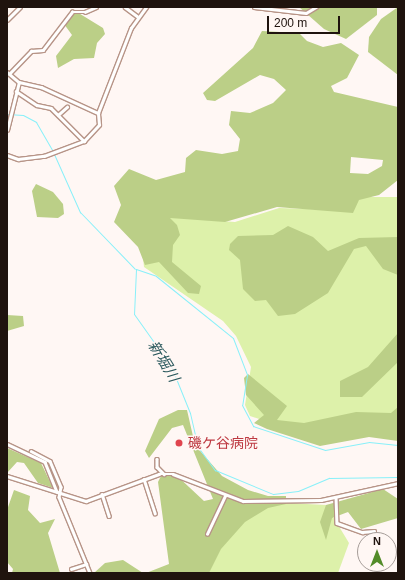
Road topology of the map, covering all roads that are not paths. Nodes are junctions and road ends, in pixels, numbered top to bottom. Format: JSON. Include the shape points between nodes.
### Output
{"nodes":[{"id":1,"x":20,"y":7,"type":"edge"},
{"id":2,"x":96,"y":7,"type":"edge"},
{"id":3,"x":125,"y":7,"type":"edge"},
{"id":4,"x":146,"y":7,"type":"edge"},
{"id":5,"x":254,"y":7,"type":"edge"},
{"id":6,"x":316,"y":7,"type":"edge"},
{"id":7,"x":137,"y":16,"type":"junction"},
{"id":8,"x":7,"y":20,"type":"edge"},
{"id":9,"x":8,"y":73,"type":"edge"},
{"id":10,"x":19,"y":82,"type":"junction"},
{"id":11,"x":16,"y":91,"type":"junction"},
{"id":12,"x":67,"y":107,"type":"dead end"},
{"id":13,"x":98,"y":113,"type":"junction"},
{"id":14,"x":58,"y":115,"type":"junction"},
{"id":15,"x":7,"y":130,"type":"edge"},
{"id":16,"x":84,"y":141,"type":"junction"},
{"id":17,"x":7,"y":155,"type":"edge"},
{"id":18,"x":7,"y":444,"type":"edge"},
{"id":19,"x":31,"y":451,"type":"dead end"},
{"id":20,"x":156,"y":459,"type":"dead end"},
{"id":21,"x":164,"y":474,"type":"junction"},
{"id":22,"x":7,"y":476,"type":"edge"},
{"id":23,"x":144,"y":479,"type":"junction"},
{"id":24,"x":398,"y":483,"type":"edge"},
{"id":25,"x":58,"y":493,"type":"junction"},
{"id":26,"x":102,"y":494,"type":"junction"},
{"id":27,"x":225,"y":496,"type":"junction"},
{"id":28,"x":336,"y":497,"type":"junction"},
{"id":29,"x":155,"y":513,"type":"dead end"},
{"id":30,"x":108,"y":516,"type":"dead end"},
{"id":31,"x":374,"y":531,"type":"dead end"},
{"id":32,"x":207,"y":534,"type":"dead end"},
{"id":33,"x":86,"y":564,"type":"junction"},
{"id":34,"x":71,"y":569,"type":"dead end"},
{"id":35,"x":90,"y":573,"type":"edge"}],
"edges":[{"from":1,"to":8,"type":"street"},
{"from":2,"to":9,"type":"street","via":[[85,12],[72,12],[43,50],[31,50]]},
{"from":3,"to":7,"type":"street"},
{"from":4,"to":7,"type":"street"},
{"from":5,"to":6,"type":"street","via":[[306,13]]},
{"from":7,"to":13,"type":"street"},
{"from":9,"to":10,"type":"street"},
{"from":10,"to":11,"type":"street"},
{"from":10,"to":13,"type":"street","via":[[41,87]]},
{"from":11,"to":14,"type":"street"},
{"from":11,"to":15,"type":"street"},
{"from":12,"to":14,"type":"street"},
{"from":13,"to":16,"type":"street","via":[[99,124]]},
{"from":14,"to":16,"type":"street"},
{"from":16,"to":17,"type":"street","via":[[44,156],[18,159]]},
{"from":18,"to":25,"type":"street","via":[[45,462]]},
{"from":19,"to":25,"type":"street","via":[[50,461],[61,487]]},
{"from":20,"to":21,"type":"street","via":[[157,467]]},
{"from":21,"to":23,"type":"street"},
{"from":21,"to":27,"type":"street"},
{"from":22,"to":25,"type":"street"},
{"from":23,"to":26,"type":"street"},
{"from":23,"to":29,"type":"street"},
{"from":24,"to":28,"type":"street"},
{"from":25,"to":26,"type":"street","via":[[86,501]]},
{"from":25,"to":33,"type":"street"},
{"from":26,"to":30,"type":"street"},
{"from":27,"to":28,"type":"street","via":[[243,501]]},
{"from":27,"to":32,"type":"street"},
{"from":28,"to":31,"type":"street","via":[[337,523],[362,532]]},
{"from":33,"to":34,"type":"street"},
{"from":33,"to":35,"type":"street"}]}
